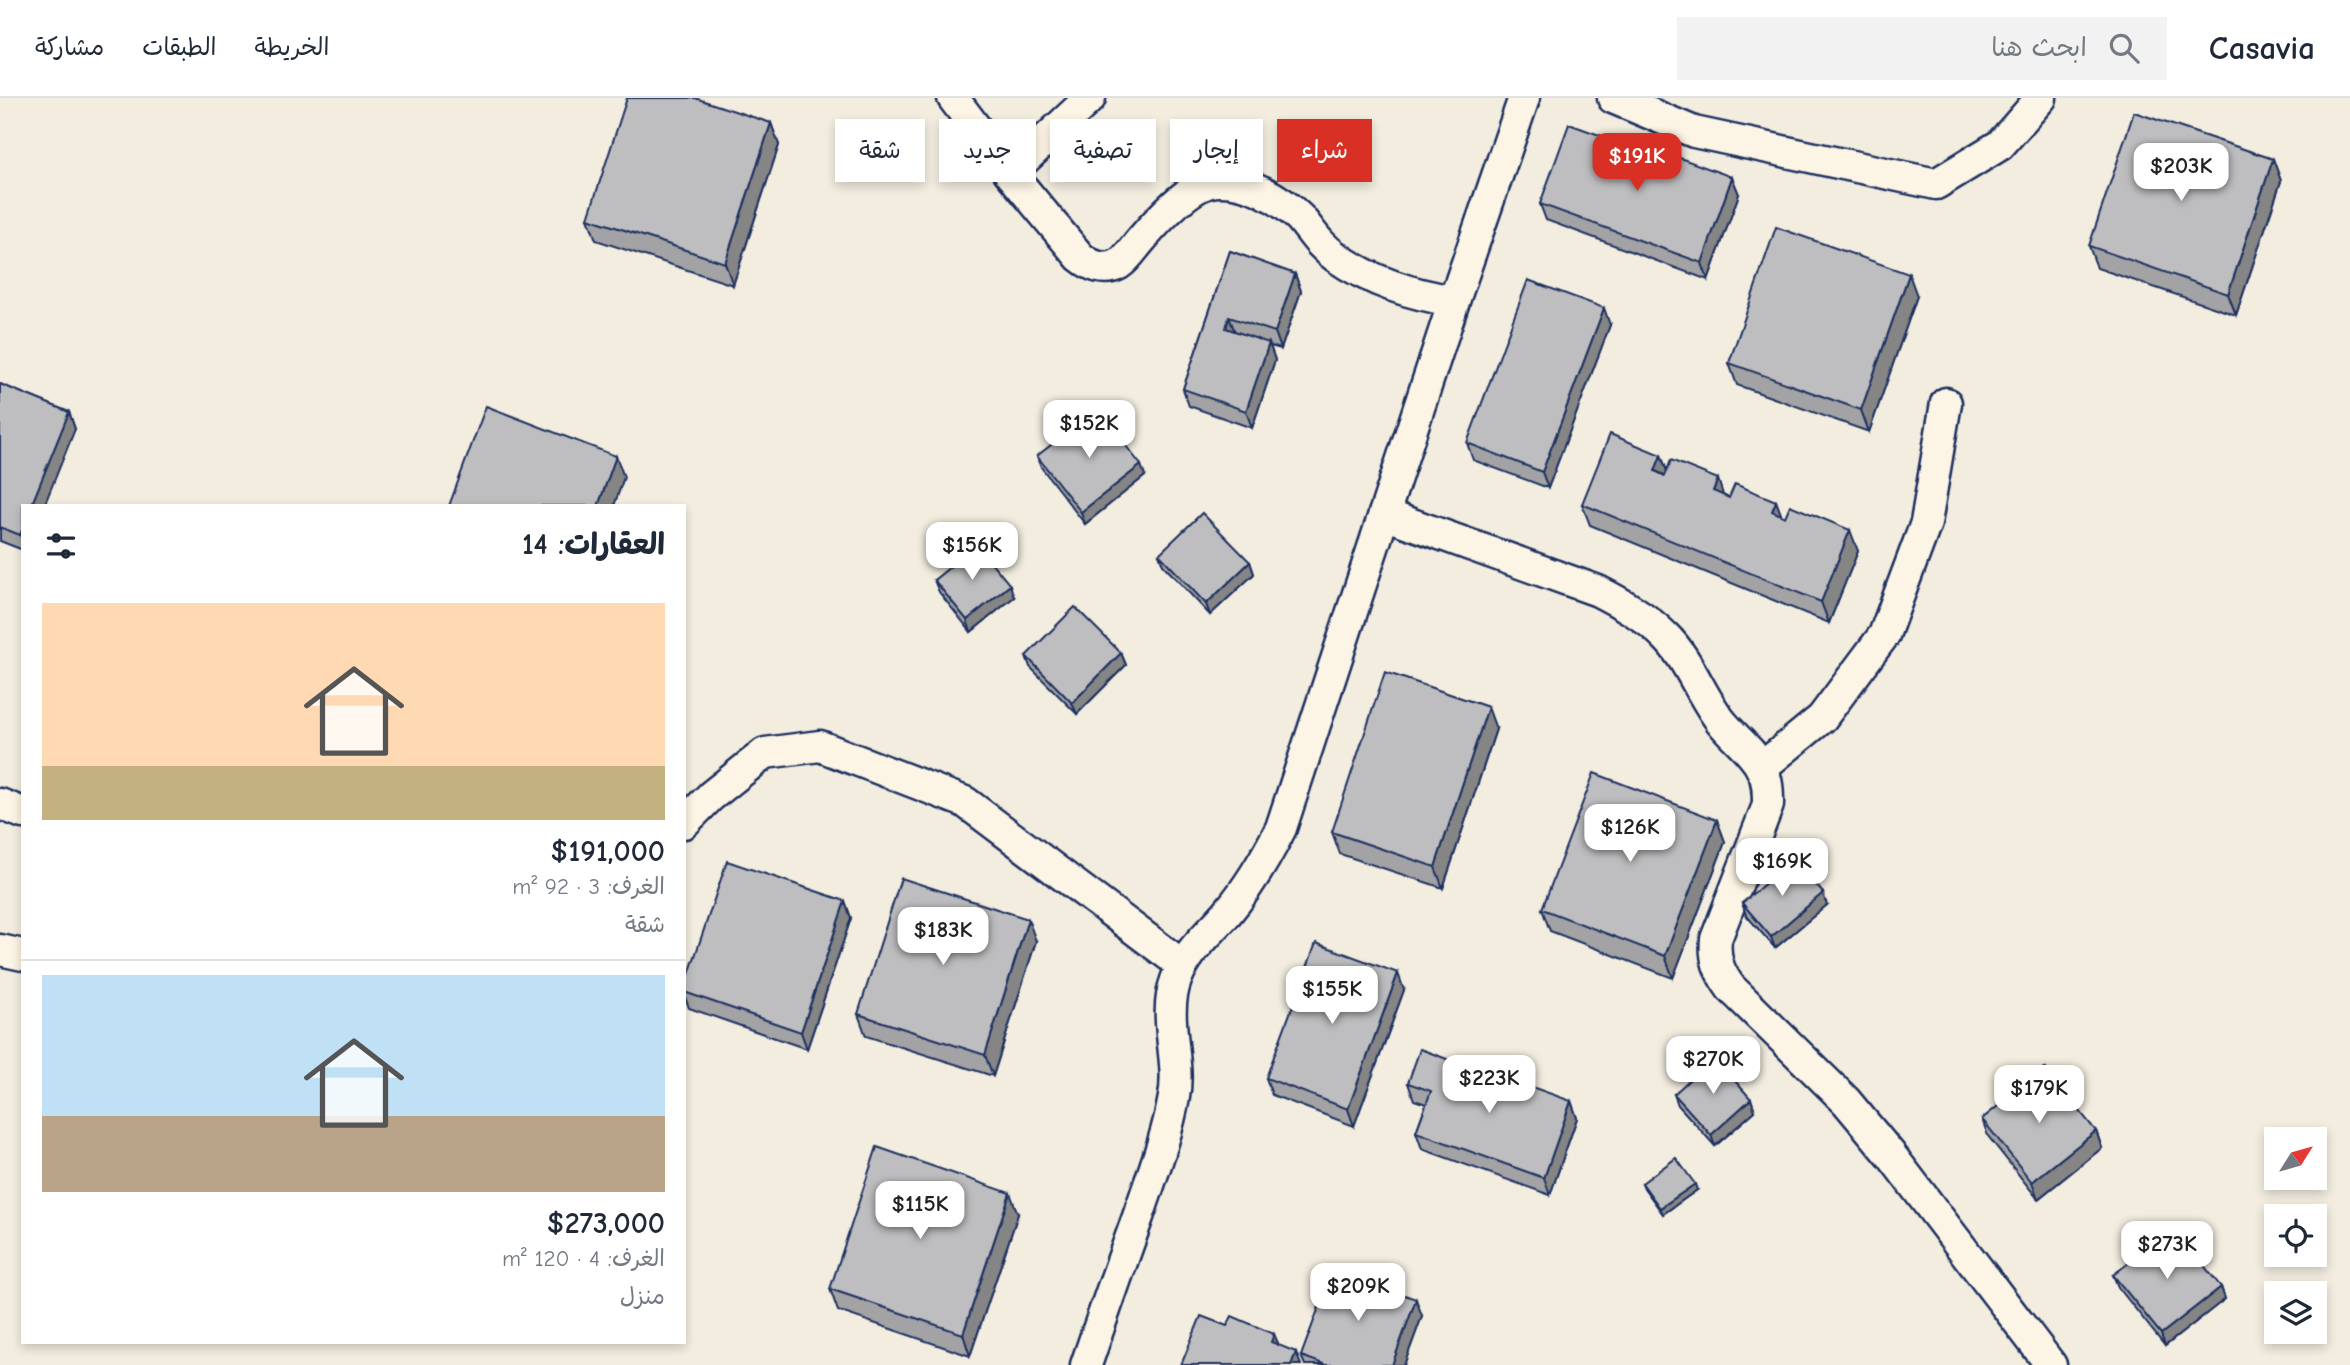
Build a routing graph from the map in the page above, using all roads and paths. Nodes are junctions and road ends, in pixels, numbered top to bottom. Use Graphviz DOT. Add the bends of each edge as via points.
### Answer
graph roads {
  1 [pos="953,98"];
  2 [pos="1090,98"];
  3 [pos="1524,98"];
  4 [pos="1613,98"];
  5 [pos="2040,98"];
  6 [pos="969,119"];
  7 [pos="1036,149"];
  8 [pos="1018,182"];
  9 [pos="1454,301"];
  10 [pos="1946,403"];
  11 [pos="1384,514"];
  12 [pos="1761,768"];
  13 [pos="0,804"];
  14 [pos="21,812"];
  15 [pos="686,821"];
  16 [pos="0,950"];
  17 [pos="21,955"];
  18 [pos="1182,965"];
  19 [pos="1086,1365"];
  20 [pos="2051,1365"];
  1 -- 6 [label="street"];
  2 -- 7 [label="street"];
  3 -- 9 [label="street"];
  4 -- 5 [label="street" via="1694,132 1936,184 2000,145"];
  8 -- 9 [label="street" via="1080,257 1098,267 1119,264 1179,201 1217,180 1257,189 1280,201 1300,218 1315,240 1353,268 1385,284"];
  9 -- 11 [label="street"];
  10 -- 12 [label="street" via="1926,523 1884,635 1822,718"];
  11 -- 12 [label="street" via="1598,591 1649,621 1667,638 1722,723"];
  11 -- 18 [label="street" via="1281,828 1248,885"];
  12 -- 20 [label="street" via="1768,805 1716,939 1717,966 1731,988 1846,1101 1884,1146"];
  13 -- 14 [label="street"];
  15 -- 18 [label="street" via="765,753 820,746 965,802"];
  16 -- 17 [label="street"];
  18 -- 19 [label="street" via="1172,993 1175,1093 1165,1140"];
}
